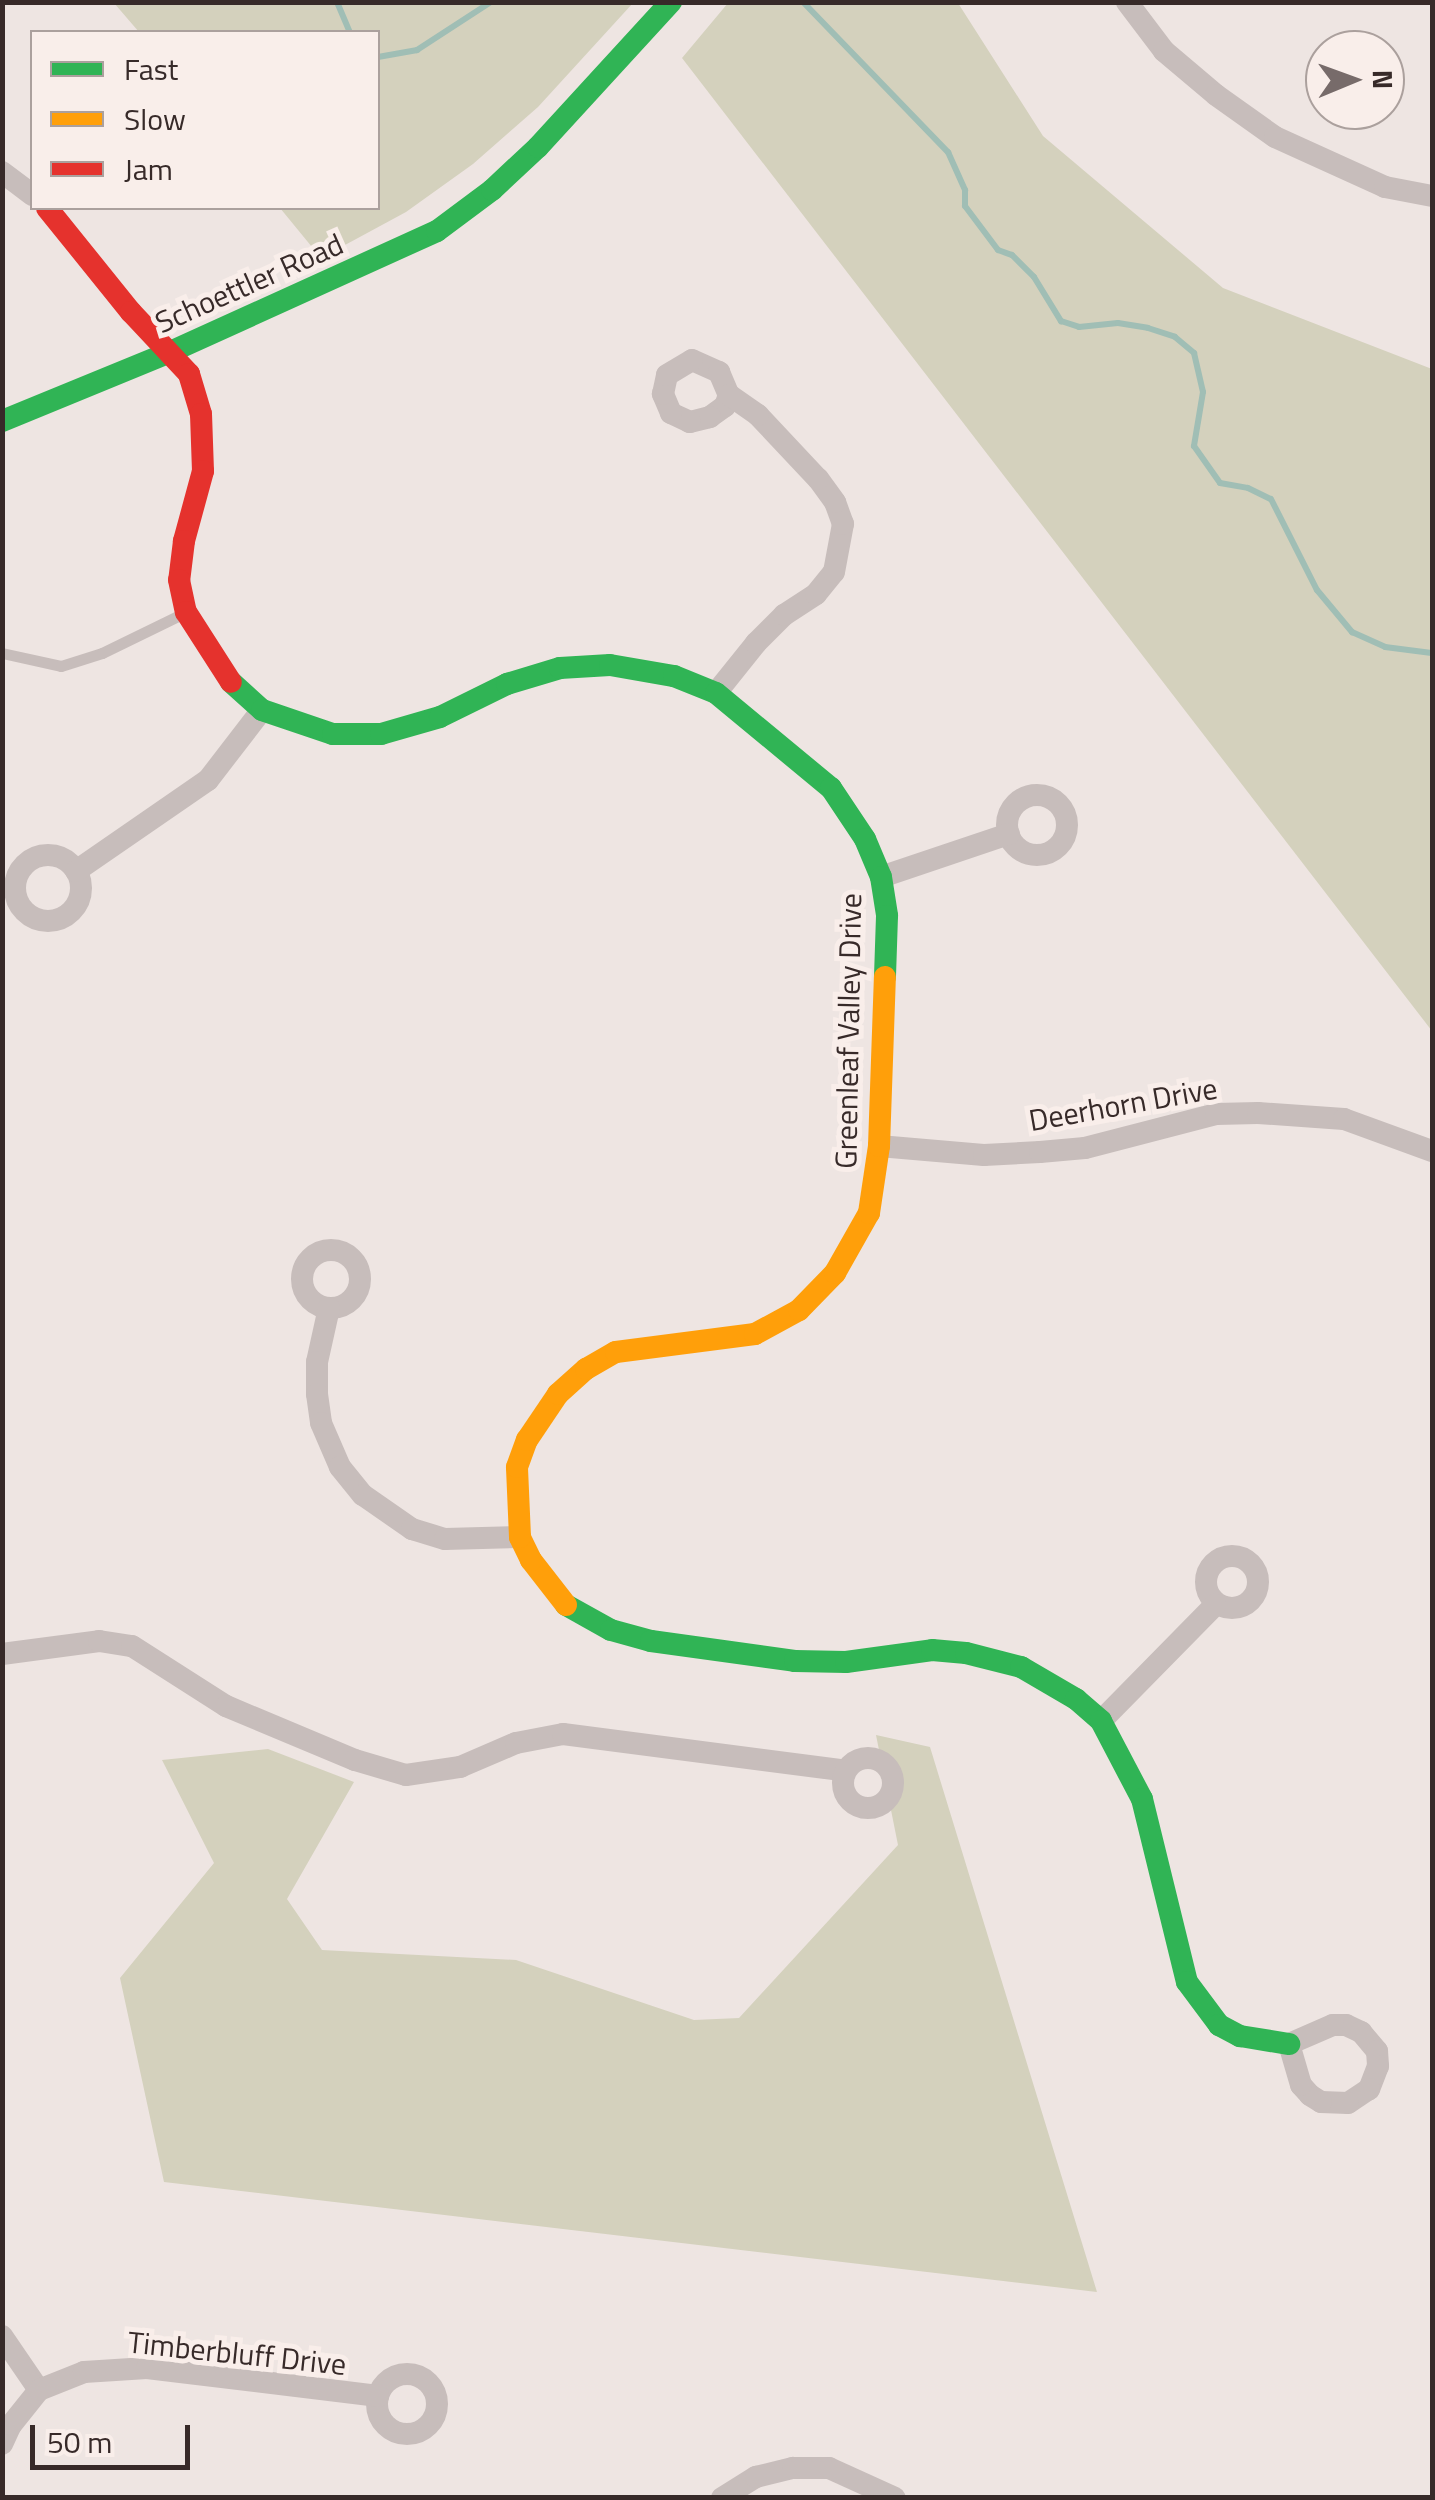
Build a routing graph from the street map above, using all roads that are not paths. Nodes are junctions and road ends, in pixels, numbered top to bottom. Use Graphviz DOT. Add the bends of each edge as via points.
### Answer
graph roads {
  1 [pos="671,2"];
  2 [pos="1127,2"];
  3 [pos="2,172"];
  4 [pos="30,193"];
  5 [pos="1432,196"];
  6 [pos="49,210"];
  7 [pos="168,353"];
  8 [pos="730,395"];
  9 [pos="2,421"];
  10 [pos="186,612"];
  11 [pos="2,653"];
  12 [pos="716,693"];
  13 [pos="262,710"];
  14 [pos="1008,834"];
  15 [pos="76,871"];
  16 [pos="881,877"];
  17 [pos="879,1146"];
  18 [pos="1432,1151"];
  19 [pos="329,1308"];
  20 [pos="520,1537"];
  21 [pos="1215,1605"];
  22 [pos="2,1654"];
  23 [pos="1100,1721"];
  24 [pos="846,1771"];
  25 [pos="1289,2044"];
  26 [pos="2,2336"];
  27 [pos="38,2390"];
  28 [pos="378,2396"];
  29 [pos="2,2444"];
  30 [pos="722,2498"];
  31 [pos="895,2498"];
  1 -- 7 [label="street, Schoettler Road" via="538,148 437,231"];
  2 -- 5 [label="street" via="1164,51 1275,137 1385,187"];
  3 -- 4 [label="street"];
  6 -- 7 [label="street, Greenleaf Valley Drive"];
  7 -- 9 [label="street, Schoettler Road"];
  7 -- 10 [label="street, Greenleaf Valley Drive" via="189,374 201,414 203,472 179,580"];
  8 -- 12 [label="street" via="758,415 818,480 843,524 834,572 756,643"];
  10 -- 11 [label="lane" via="61,666"];
  10 -- 13 [label="street, Greenleaf Valley Drive" via="236,689"];
  12 -- 13 [label="street, Greenleaf Valley Drive" via="674,676 610,665 560,668 381,734 333,734"];
  12 -- 16 [label="street, Greenleaf Valley Drive" via="831,788"];
  13 -- 15 [label="street" via="208,780"];
  14 -- 16 [label="street"];
  16 -- 17 [label="street, Greenleaf Valley Drive" via="887,916"];
  17 -- 18 [label="street, Deerhorn Drive" via="950,1154 1040,1152 1085,1148 1216,1114 1258,1113 1344,1119"];
  17 -- 20 [label="street, Greenleaf Valley Drive" via="869,1213 835,1273 800,1310 755,1334 616,1352 558,1394 517,1468"];
  19 -- 20 [label="street" via="317,1394 340,1468 412,1529 446,1539"];
  20 -- 23 [label="street, Greenleaf Valley Drive" via="567,1606 611,1630 795,1660 966,1652 1042,1677"];
  21 -- 23 [label="street"];
  22 -- 24 [label="street" via="98,1641 132,1646 226,1706 406,1775 460,1767 516,1743 564,1734"];
  23 -- 25 [label="street, Greenleaf Valley Drive" via="1142,1798 1187,1982 1219,2026"];
  26 -- 27 [label="street"];
  27 -- 28 [label="street, Timberbluff Drive" via="84,2372 147,2368"];
  27 -- 29 [label="street"];
  30 -- 31 [label="street" via="756,2477 830,2468"];
}
